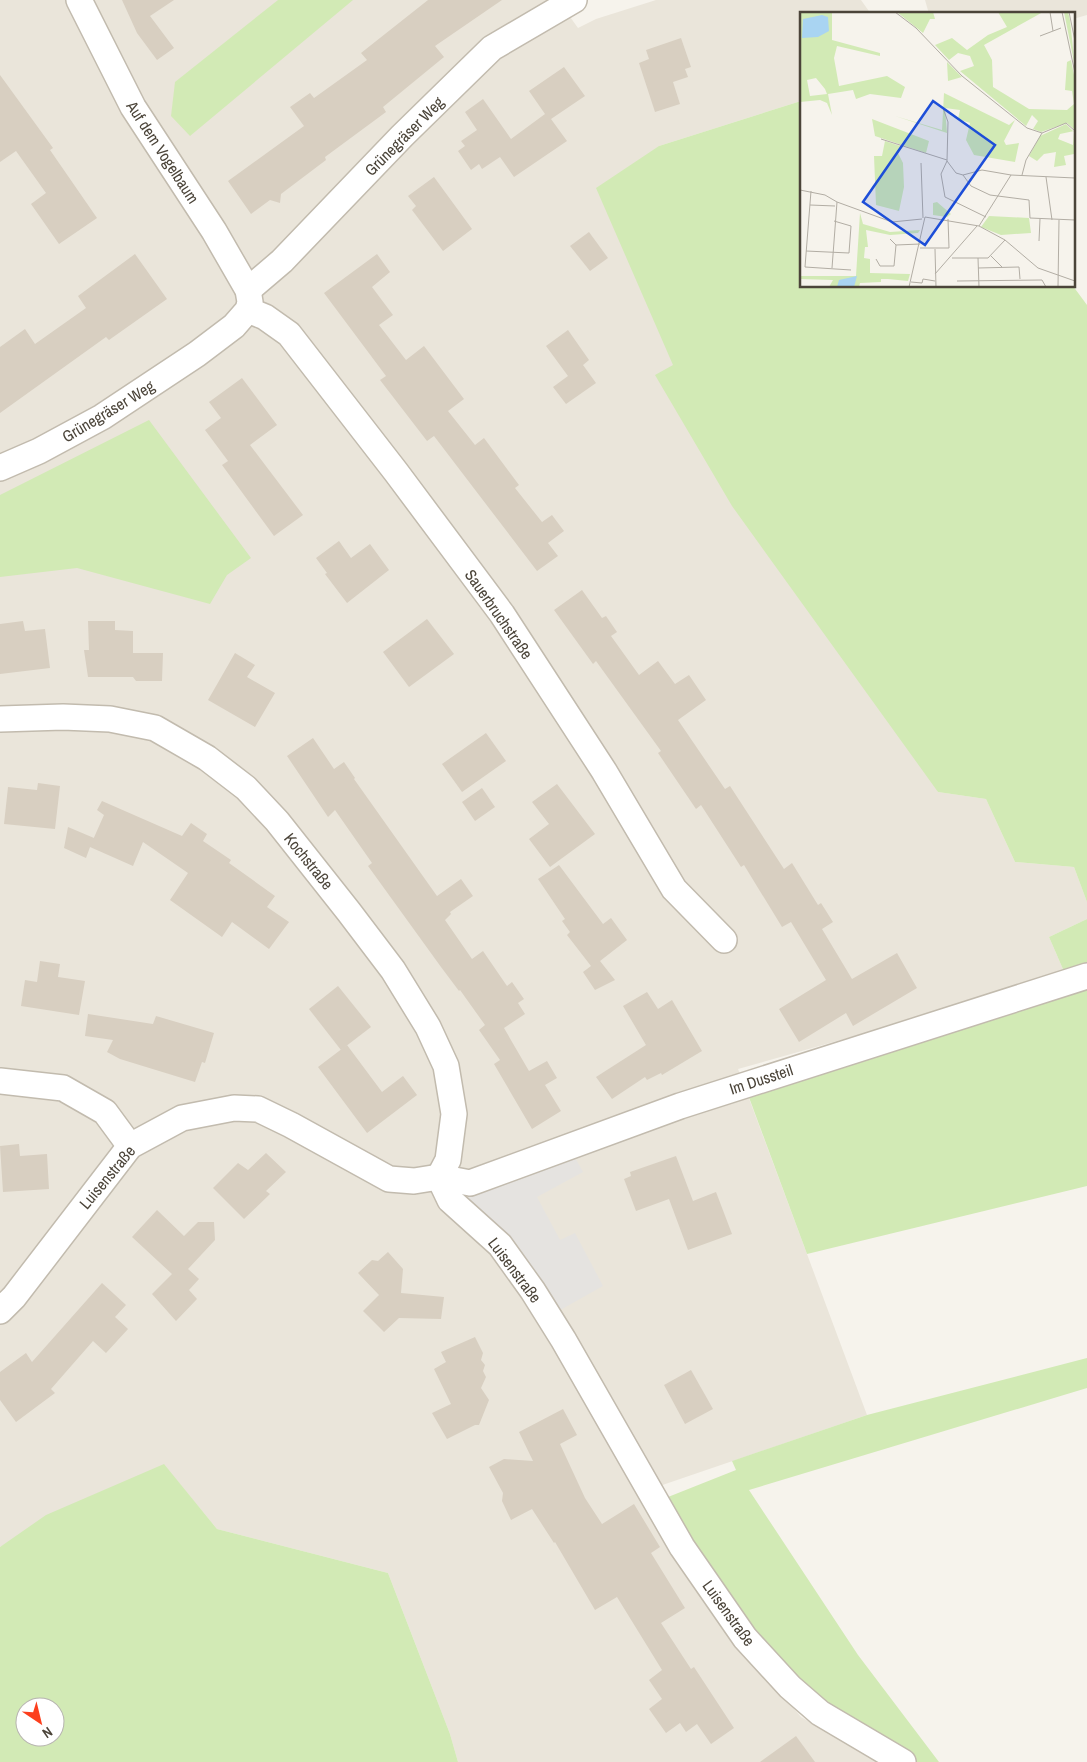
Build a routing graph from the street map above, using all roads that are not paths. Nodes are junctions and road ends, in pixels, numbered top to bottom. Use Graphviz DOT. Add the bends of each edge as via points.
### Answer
graph roads {
  1 [pos="79,0"];
  2 [pos="574,0"];
  3 [pos="249,301"];
  4 [pos="0,468"];
  5 [pos="0,719"];
  6 [pos="724,940"];
  7 [pos="1087,976"];
  8 [pos="0,1081"];
  9 [pos="130,1146"];
  10 [pos="439,1177"];
  11 [pos="0,1311"];
  12 [pos="903,1762"];
  1 -- 3 [label="street, Auf dem Vogelbaum" via="133,107 214,231"];
  2 -- 3 [label="street, Grünegräser Weg" via="492,48 402,136 282,261"];
  3 -- 4 [label="street, Grünegräser Weg" via="227,332 102,418"];
  3 -- 6 [label="street, Sauerbruchstraße" via="289,334 502,614 604,771 674,889"];
  5 -- 10 [label="street, Kochstraße" via="63,717 110,720 155,728 207,758 246,788 277,821 349,912 393,970 428,1027 446,1066 454,1114 448,1160"];
  7 -- 10 [label="street, Im Dussteil" via="698,1100 470,1183"];
  8 -- 9 [label="street" via="63,1088 105,1112"];
  9 -- 10 [label="street, Luisenstraße" via="182,1118 234,1108 258,1109 389,1179 414,1181"];
  9 -- 11 [label="street, Luisenstraße"];
  10 -- 12 [label="street, Luisenstraße" via="450,1200 500,1245 533,1291 682,1547 745,1638 790,1687 820,1712"];
}
